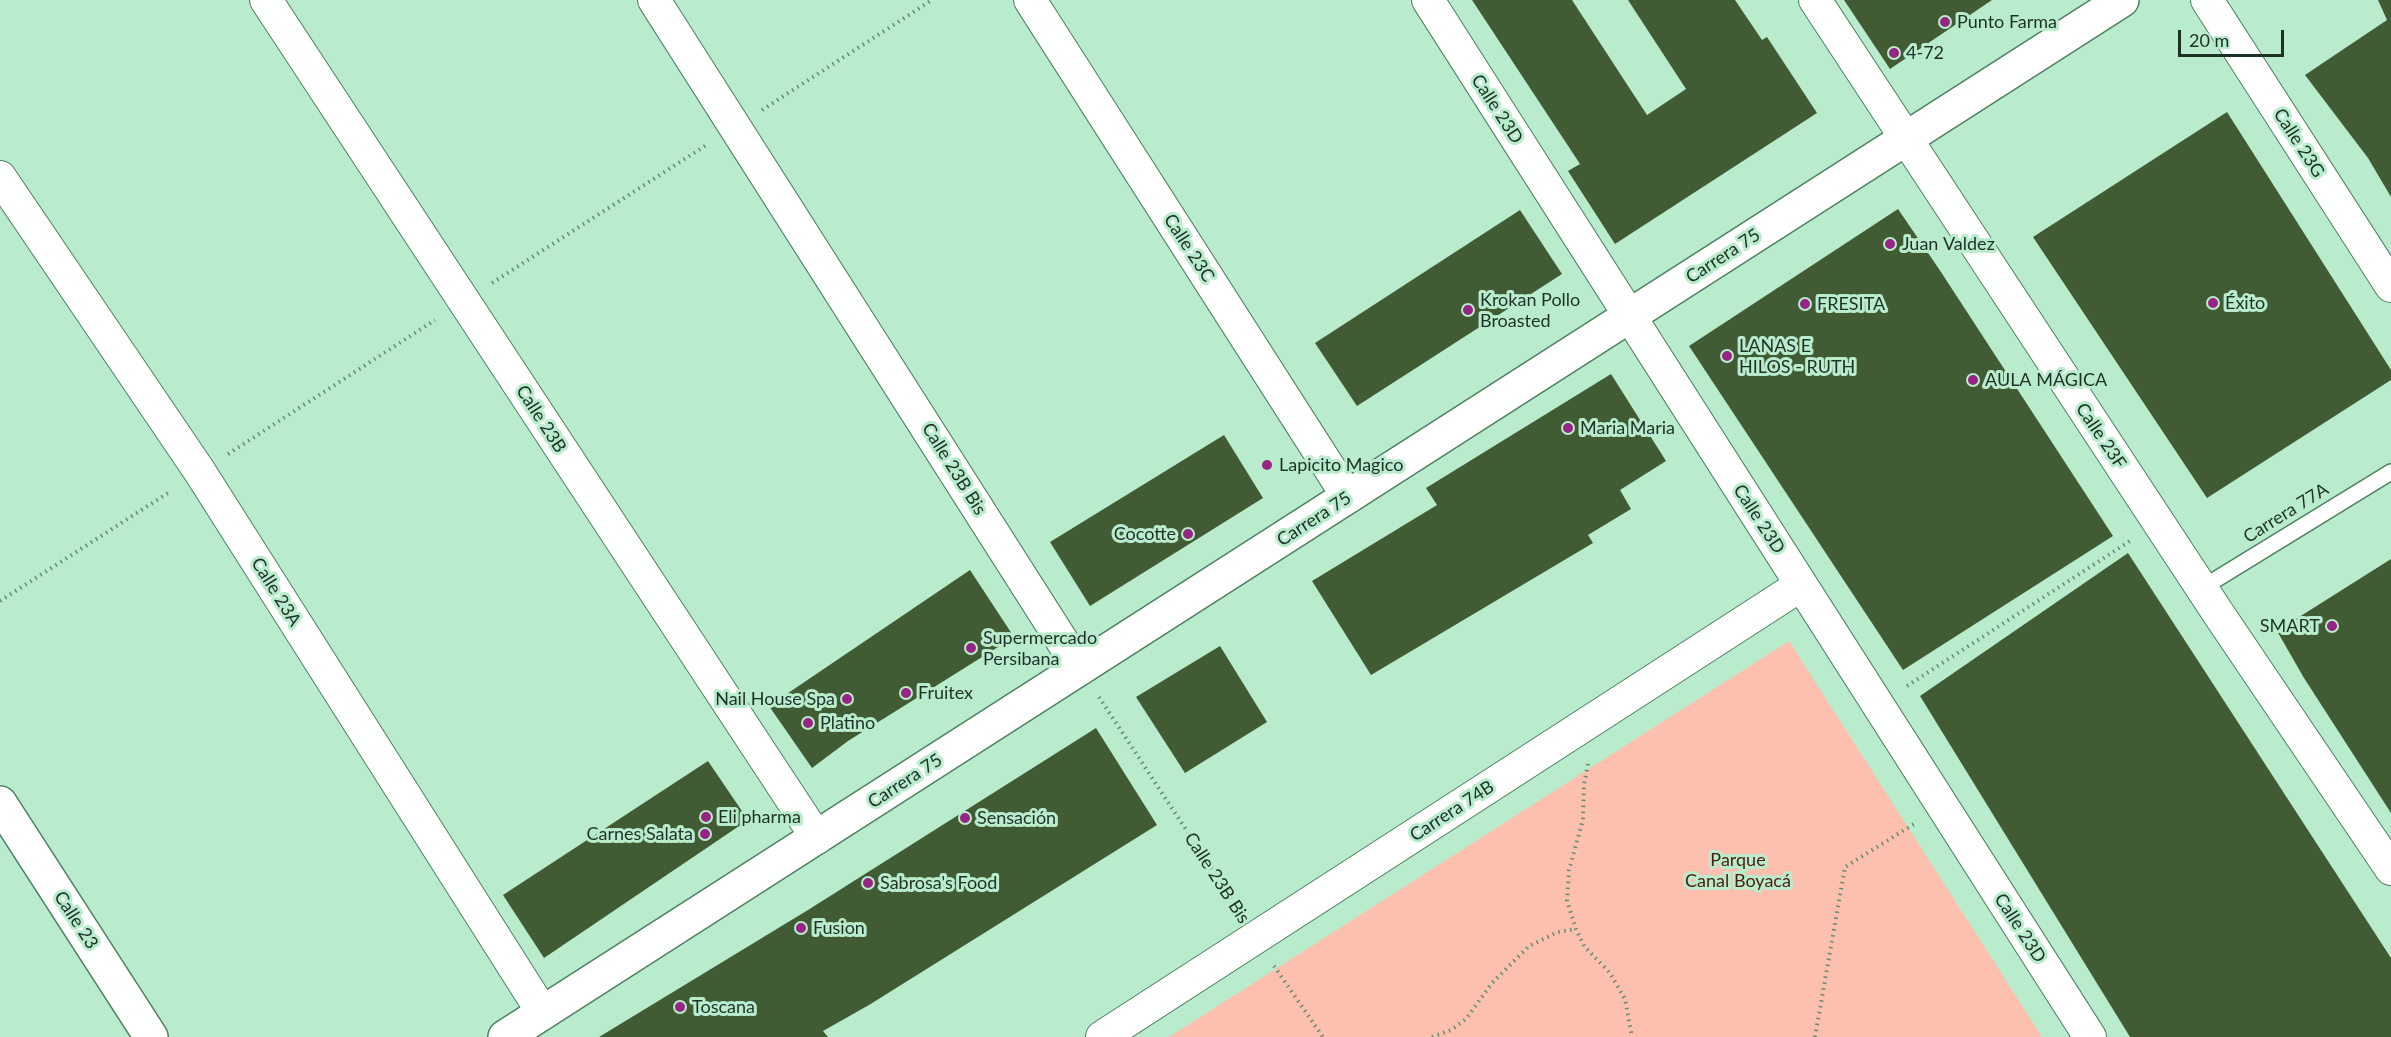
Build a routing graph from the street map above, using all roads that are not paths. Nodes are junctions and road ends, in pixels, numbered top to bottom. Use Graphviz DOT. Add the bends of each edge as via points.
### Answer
graph roads {
  1 [pos="266,0"];
  2 [pos="654,0"];
  3 [pos="1030,0"];
  4 [pos="1428,0"];
  5 [pos="1815,0"];
  6 [pos="2122,0"];
  7 [pos="2207,0"];
  8 [pos="1906,139"];
  9 [pos="0,177"];
  10 [pos="2391,286"];
  11 [pos="1630,316"];
  12 [pos="2391,472"];
  13 [pos="1348,497"];
  14 [pos="1801,585"];
  15 [pos="2202,588"];
  16 [pos="1080,669"];
  17 [pos="1,808"];
  18 [pos="817,838"];
  19 [pos="2391,869"];
  20 [pos="543,1013"];
  21 [pos="151,1037"];
  22 [pos="506,1037"];
  23 [pos="1102,1037"];
  24 [pos="2090,1037"];
  1 -- 18 [label="street, Calle 23B"];
  2 -- 16 [label="street, Calle 23B Bis"];
  3 -- 13 [label="street, Calle 23C"];
  4 -- 11 [label="street, Calle 23D"];
  5 -- 8 [label="street, Calle 23F"];
  6 -- 8 [label="street, Carrera 75"];
  7 -- 10 [label="street, Calle 23G"];
  8 -- 11 [label="street, Carrera 75"];
  8 -- 15 [label="street, Calle 23F"];
  9 -- 20 [label="street, Calle 23A" via="200,472"];
  11 -- 13 [label="street, Carrera 75"];
  11 -- 14 [label="street, Calle 23D"];
  12 -- 15 [label="lane, Carrera 77A"];
  13 -- 16 [label="street, Carrera 75"];
  14 -- 23 [label="street, Carrera 74B"];
  14 -- 24 [label="street, Calle 23D"];
  15 -- 19 [label="street, Calle 23F"];
  16 -- 18 [label="street, Carrera 75"];
  17 -- 21 [label="street, Calle 23"];
  18 -- 20 [label="street, Carrera 75"];
  20 -- 22 [label="street, Carrera 75"];
}
